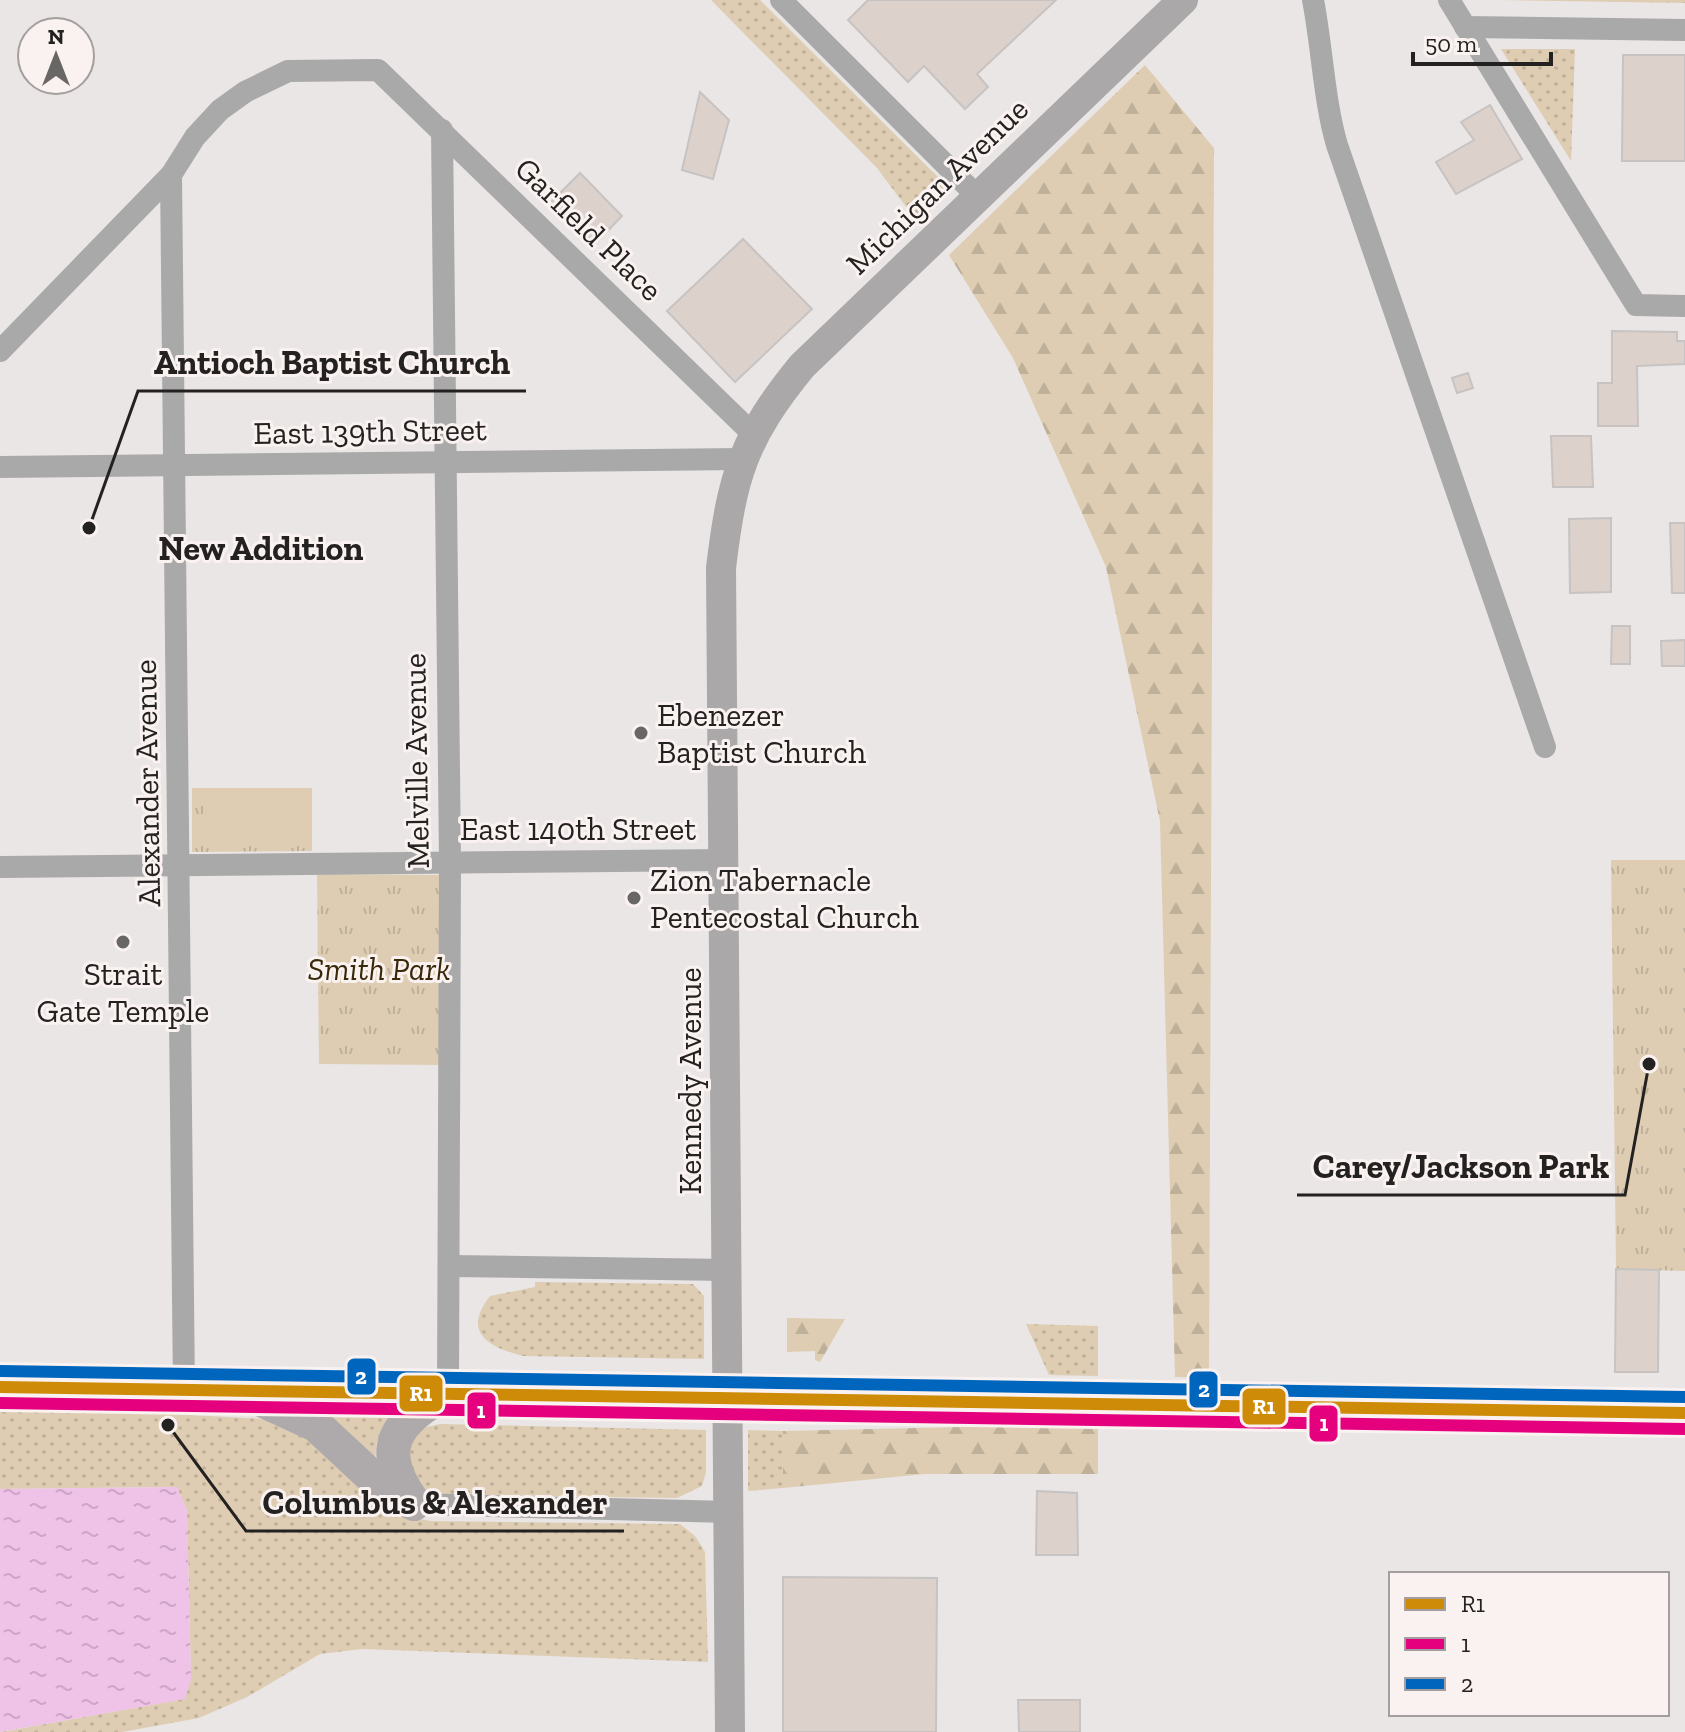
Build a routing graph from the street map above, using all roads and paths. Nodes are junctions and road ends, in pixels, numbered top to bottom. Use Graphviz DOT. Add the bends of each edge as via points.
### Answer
graph roads {
  1 [pos="781,0"];
  2 [pos="1183,0"];
  3 [pos="1313,0"];
  4 [pos="1449,0"];
  5 [pos="1465,27"];
  6 [pos="1685,30"];
  7 [pos="442,130"];
  8 [pos="171,175"];
  9 [pos="978,197"];
  10 [pos="1685,306"];
  11 [pos="0,351"];
  12 [pos="747,447"];
  13 [pos="445,462"];
  14 [pos="176,465"];
  15 [pos="0,467"];
  16 [pos="1545,747"];
  17 [pos="724,860"];
  18 [pos="450,862"];
  19 [pos="180,865"];
  20 [pos="0,867"];
  21 [pos="450,1266"];
  22 [pos="727,1270"];
  23 [pos="0,1387"];
  24 [pos="184,1391"];
  25 [pos="242,1391"];
  26 [pos="448,1392"];
  27 [pos="1685,1413"];
  28 [pos="414,1504"];
  29 [pos="730,1512"];
  30 [pos="730,1732"];
  1 -- 9 [label="street"];
  2 -- 9 [label="main road, Michigan Avenue"];
  3 -- 16 [label="street" via="1337,145"];
  4 -- 5 [label="street"];
  5 -- 6 [label="street"];
  5 -- 10 [label="street" via="1636,305"];
  7 -- 8 [label="street, Garfield Place" via="378,70 288,71 245,92 204,128"];
  7 -- 12 [label="street, Garfield Place"];
  7 -- 13 [label="street, Melville Avenue"];
  8 -- 11 [label="street"];
  8 -- 14 [label="street, Alexander Avenue"];
  9 -- 12 [label="main road, Michigan Avenue" via="802,366 770,406"];
  12 -- 13 [label="street, East 139th Street" via="579,461"];
  12 -- 17 [label="main road, Kennedy Avenue" via="721,568"];
  13 -- 14 [label="street, East 139th Street"];
  13 -- 18 [label="street, Melville Avenue"];
  14 -- 15 [label="street, East 139th Street"];
  14 -- 19 [label="street, Alexander Avenue"];
  17 -- 18 [label="street, East 140th Street"];
  17 -- 22 [label="main road, Kennedy Avenue"];
  18 -- 19 [label="street, East 140th Street"];
  18 -- 21 [label="street, Melville Avenue"];
  19 -- 20 [label="street, East 140th Street"];
  19 -- 24 [label="street, Alexander Avenue"];
  21 -- 22 [label="street"];
  21 -- 26 [label="street, Melville Avenue"];
  22 -- 29 [label="main road, Kennedy Avenue"];
  23 -- 24 [label="main road"];
  24 -- 25 [label="main road"];
  25 -- 26 [label="main road"];
  25 -- 28 [label="main road" via="316,1425 386,1490"];
  26 -- 27 [label="main road, bridge"];
  26 -- 28 [label="main road" via="397,1429 393,1442 398,1481"];
  28 -- 29 [label="street"];
  29 -- 30 [label="main road, Kennedy Avenue"];
}
